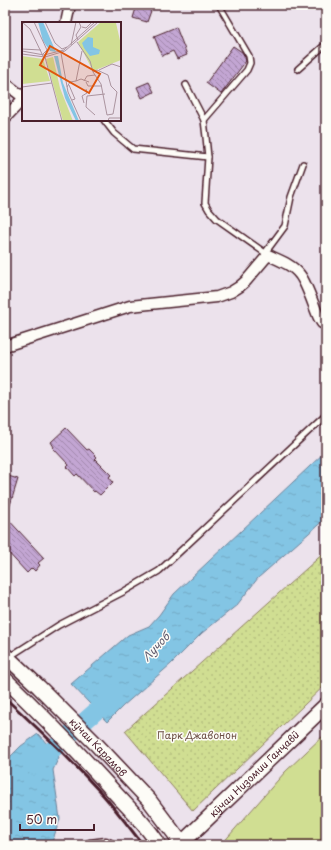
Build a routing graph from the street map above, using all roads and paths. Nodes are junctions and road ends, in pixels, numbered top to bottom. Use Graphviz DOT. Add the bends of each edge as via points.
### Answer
graph roads {
  1 [pos="70,5"];
  2 [pos="219,5"];
  3 [pos="66,22"];
  4 [pos="326,44"];
  5 [pos="298,69"];
  6 [pos="5,83"];
  7 [pos="186,85"];
  8 [pos="22,97"];
  9 [pos="22,99"];
  10 [pos="5,118"];
  11 [pos="204,120"];
  12 [pos="105,121"];
  13 [pos="208,157"];
  14 [pos="303,164"];
  15 [pos="267,254"];
  16 [pos="326,324"];
  17 [pos="5,346"];
  18 [pos="326,415"];
  19 [pos="6,656"];
  20 [pos="5,679"];
  21 [pos="326,705"];
  22 [pos="183,844"];
  23 [pos="90,845"];
  24 [pos="110,845"];
  25 [pos="159,845"];
  1 -- 3 [label="street"];
  2 -- 11 [label="lane" via="249,56 250,63 247,70"];
  4 -- 5 [label="lane"];
  6 -- 8 [label="street"];
  7 -- 11 [label="lane"];
  9 -- 10 [label="street"];
  11 -- 13 [label="lane"];
  12 -- 13 [label="lane" via="114,133 133,149"];
  13 -- 15 [label="lane" via="205,202 209,210 217,219"];
  14 -- 15 [label="lane" via="291,197 285,226"];
  15 -- 16 [label="street" via="301,275 319,318"];
  15 -- 17 [label="street" via="246,281 231,292 217,297 130,306"];
  18 -- 19 [label="lane" via="159,571"];
  19 -- 22 [label="main road, кӯчаи Карамов" via="149,800"];
  20 -- 25 [label="main road, кӯчаи Карамов" via="82,757"];
  21 -- 22 [label="main road, кӯчаи Низомии Ганҷавӣ"];
  23 -- 24 [label="street"];
}
